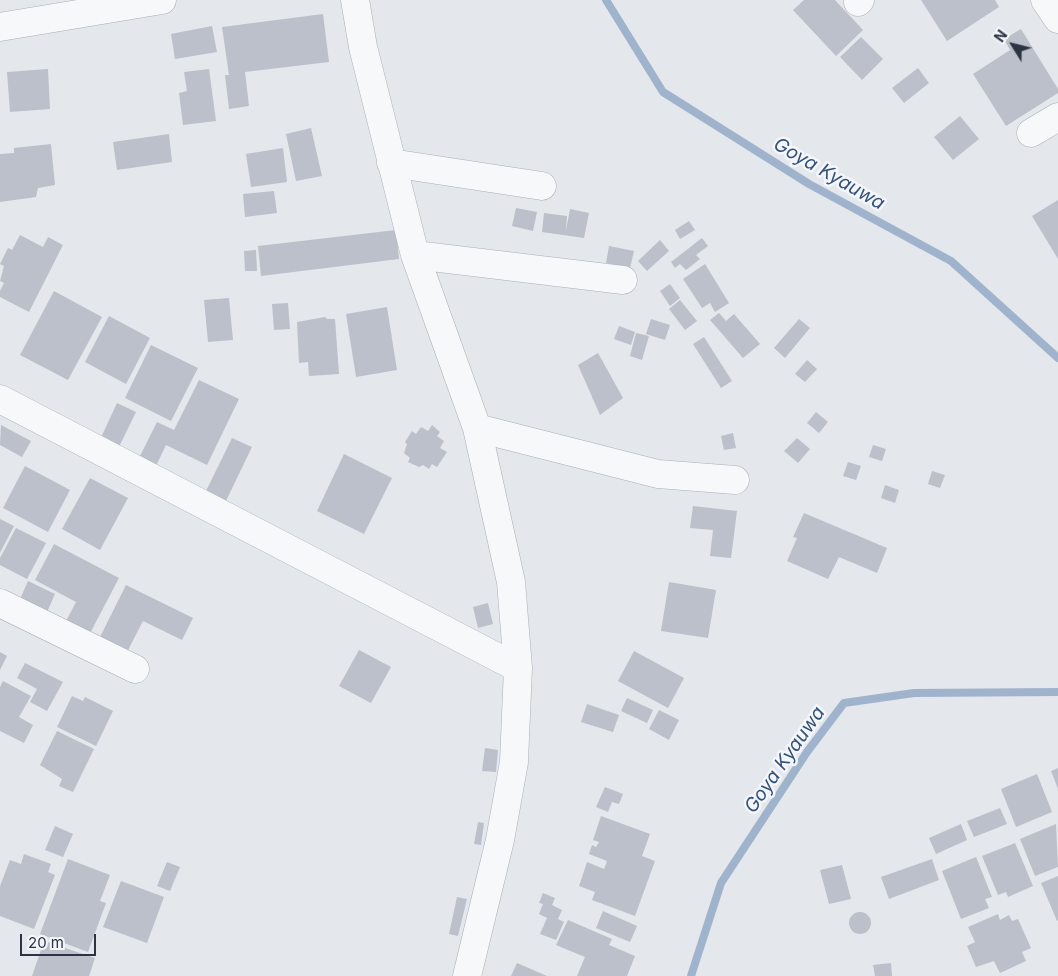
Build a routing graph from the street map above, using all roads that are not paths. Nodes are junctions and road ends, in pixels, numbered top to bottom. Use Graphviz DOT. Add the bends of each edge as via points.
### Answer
graph roads {
  1 [pos="162,0"];
  2 [pos="355,0"];
  3 [pos="1045,0"];
  4 [pos="1058,19"];
  5 [pos="0,26"];
  6 [pos="1058,117"];
  7 [pos="1031,133"];
  8 [pos="391,163"];
  9 [pos="542,186"];
  10 [pos="415,255"];
  11 [pos="623,280"];
  12 [pos="0,399"];
  13 [pos="477,428"];
  14 [pos="735,480"];
  15 [pos="0,604"];
  16 [pos="518,668"];
  17 [pos="135,669"];
  18 [pos="467,976"];
  1 -- 5 [label="street"];
  2 -- 8 [label="street"];
  3 -- 4 [label="street"];
  6 -- 7 [label="street"];
  8 -- 9 [label="street"];
  8 -- 10 [label="street"];
  10 -- 11 [label="street"];
  10 -- 13 [label="street"];
  12 -- 16 [label="street"];
  13 -- 14 [label="street" via="658,474"];
  13 -- 16 [label="street" via="511,582"];
  15 -- 17 [label="street"];
  16 -- 18 [label="street" via="514,762 500,840"];
}
